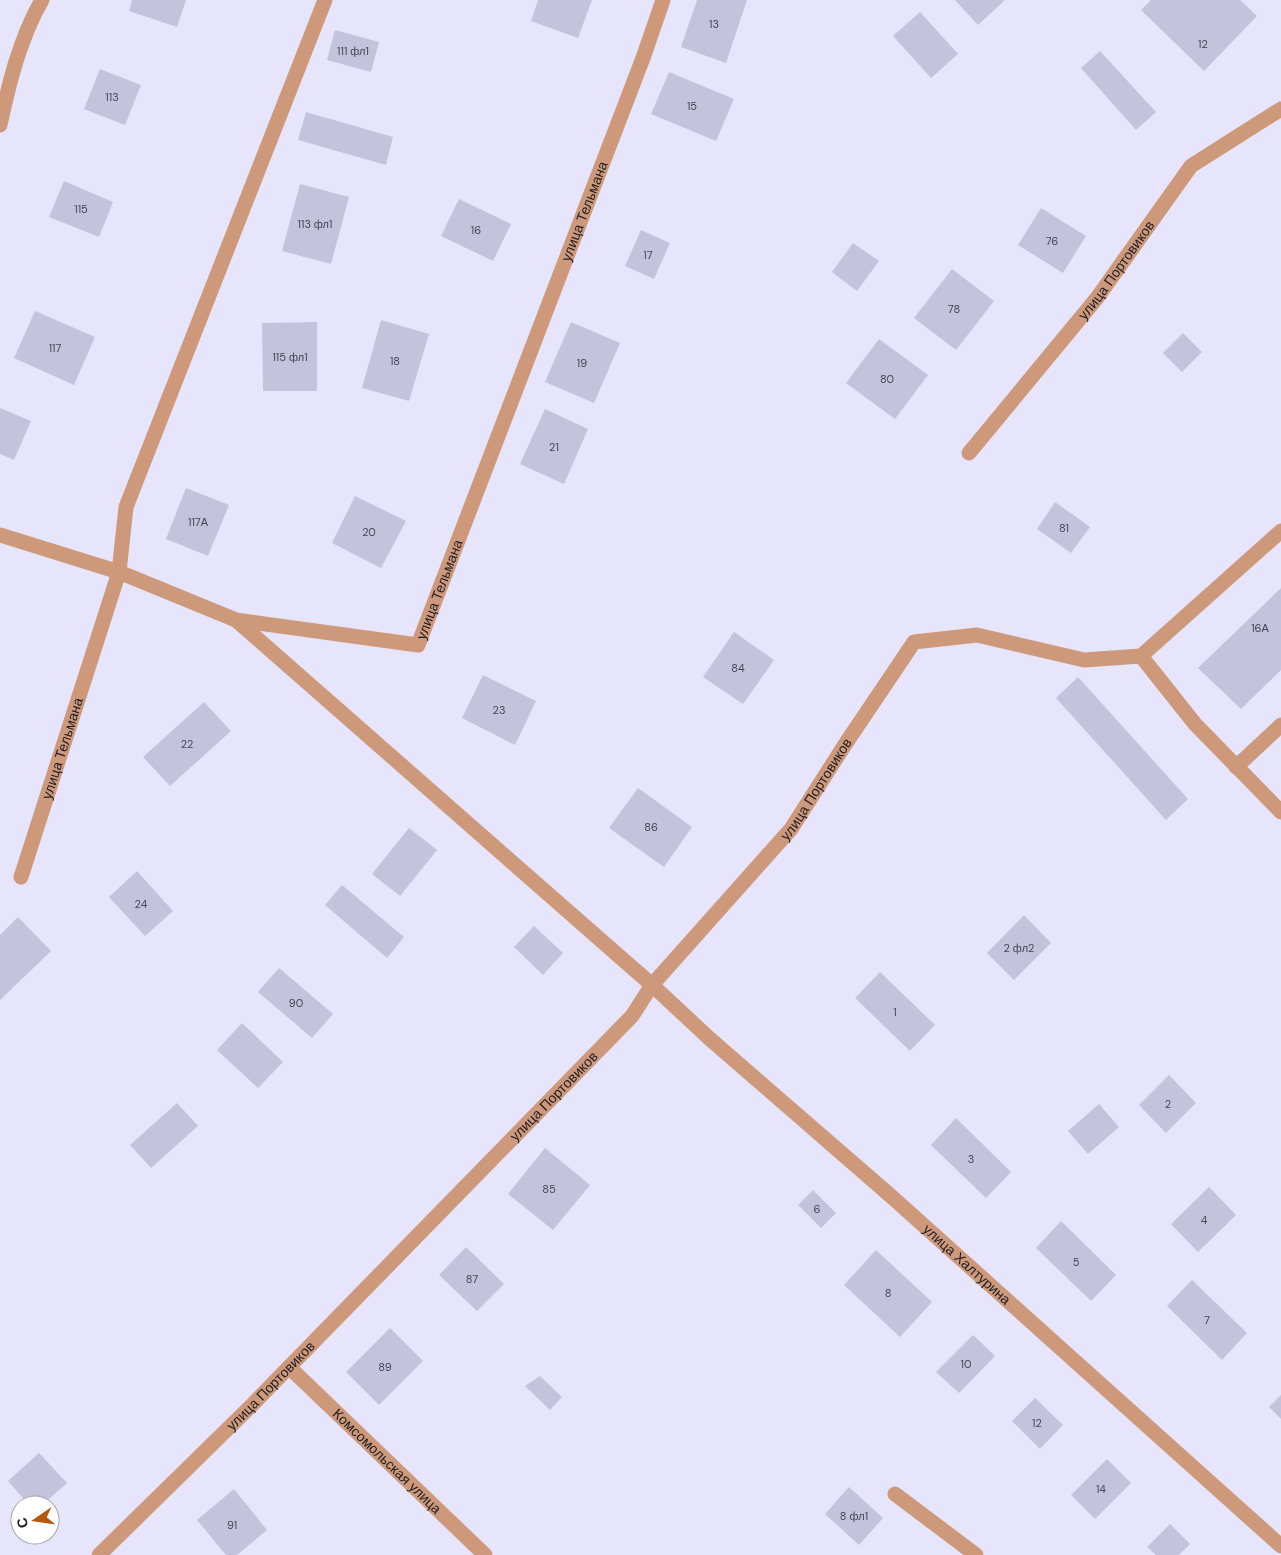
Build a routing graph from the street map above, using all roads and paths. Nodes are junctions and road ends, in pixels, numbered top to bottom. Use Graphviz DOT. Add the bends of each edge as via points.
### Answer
graph roads {
  1 [pos="42,0"];
  2 [pos="325,0"];
  3 [pos="664,0"];
  4 [pos="1281,109"];
  5 [pos="0,125"];
  6 [pos="969,452"];
  7 [pos="1281,531"];
  8 [pos="0,535"];
  9 [pos="119,572"];
  10 [pos="236,620"];
  11 [pos="1140,656"];
  12 [pos="1281,725"];
  13 [pos="1236,767"];
  14 [pos="1281,812"];
  15 [pos="21,878"];
  16 [pos="652,985"];
  17 [pos="289,1368"];
  18 [pos="895,1494"];
  19 [pos="1281,1546"];
  20 [pos="99,1555"];
  21 [pos="485,1555"];
  22 [pos="976,1555"];
  1 -- 5 [label="street" via="32,17 8,86"];
  2 -- 9 [label="street" via="126,507"];
  3 -- 10 [label="street, улица Тельмана" via="418,645"];
  4 -- 6 [label="street, улица Портовиков" via="1191,166 1097,298"];
  7 -- 11 [label="street"];
  8 -- 9 [label="street"];
  9 -- 10 [label="street, улица Тельмана"];
  9 -- 15 [label="street, улица Тельмана"];
  10 -- 16 [label="street, улица Халтурина"];
  11 -- 13 [label="street" via="1195,724"];
  11 -- 16 [label="street, улица Портовиков" via="1084,660 977,636 914,642 791,829"];
  12 -- 13 [label="street"];
  13 -- 14 [label="street"];
  16 -- 17 [label="street, улица Портовиков" via="632,1016"];
  16 -- 19 [label="street, улица Халтурина"];
  17 -- 20 [label="street, улица Портовиков"];
  17 -- 21 [label="street, Комсомольская улица"];
  18 -- 22 [label="street"];
}
